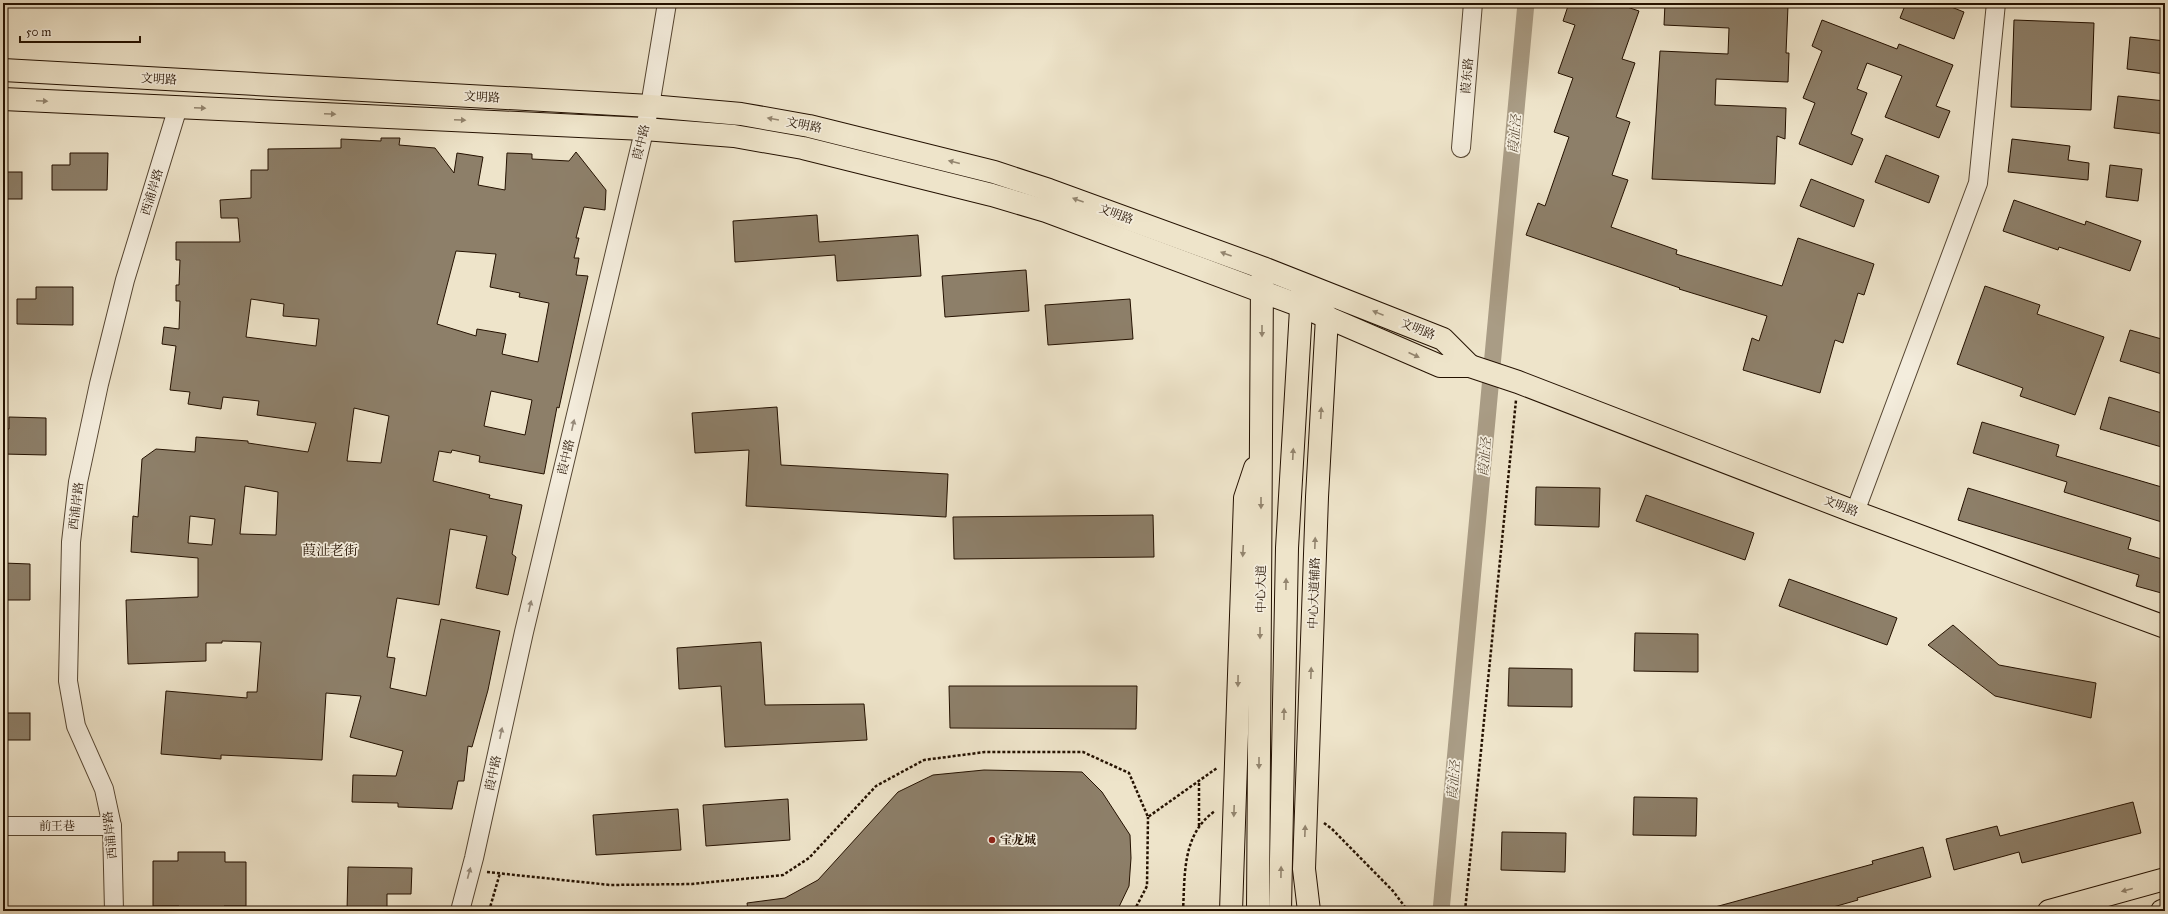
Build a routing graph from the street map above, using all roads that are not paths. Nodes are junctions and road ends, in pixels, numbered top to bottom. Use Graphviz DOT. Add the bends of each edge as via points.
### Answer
graph roads {
  1 [pos="668,3"];
  2 [pos="1473,3"];
  3 [pos="1996,3"];
  4 [pos="3,70"];
  5 [pos="3,100"];
  6 [pos="650,106"];
  7 [pos="178,107"];
  8 [pos="644,129"];
  9 [pos="1460,148"];
  10 [pos="1263,268"];
  11 [pos="1303,283"];
  12 [pos="1262,292"];
  13 [pos="1301,306"];
  14 [pos="1327,317"];
  15 [pos="1470,366"];
  16 [pos="1262,450"];
  17 [pos="1855,512"];
  18 [pos="2165,627"];
  19 [pos="3,826"];
  20 [pos="112,826"];
  21 [pos="2165,879"];
  22 [pos="114,911"];
  23 [pos="460,911"];
  24 [pos="1231,911"];
  25 [pos="1258,911"];
  26 [pos="1280,911"];
  27 [pos="1309,911"];
  28 [pos="2049,911"];
  1 -- 6 [label="street, 葭中路"];
  2 -- 9 [label="street, 葭东路"];
  3 -- 17 [label="street" via="1978,183"];
  4 -- 6 [label="main road, 文明路"];
  5 -- 7 [label="main road, 文明路, one-way"];
  6 -- 8 [label="street, 葭中路"];
  10 -- 6 [label="main road, 文明路, one-way" via="994,172 809,126 741,114"];
  7 -- 8 [label="main road, 文明路, one-way"];
  7 -- 20 [label="street, 西浦岸路" via="125,280 99,384 78,482 71,542 68,681 76,726 104,789"];
  8 -- 12 [label="main road, 文明路" via="734,136 802,148 992,195 1046,211"];
  23 -- 8 [label="street, 葭中路, one-way"];
  10 -- 11 [label="main road, 文明路"];
  10 -- 12 [label="main road, 中心大道"];
  11 -- 13 [label="main road, 中心大道"];
  11 -- 14 [label="main road"];
  15 -- 11 [label="main road, 文明路, one-way" via="1443,339"];
  12 -- 13 [label="main road, 文明路"];
  12 -- 16 [label="main road, 中心大道, one-way"];
  13 -- 14 [label="main road, 文明路"];
  26 -- 13 [label="main road, 中心大道, one-way" via="1287,548"];
  14 -- 15 [label="main road, 文明路, one-way" via="1440,366"];
  27 -- 14 [label="main road, 中心大道辅路, one-way" via="1304,869 1317,497"];
  15 -- 17 [label="main road, 文明路" via="1518,382"];
  16 -- 24 [label="main road, one-way" via="1245,498"];
  16 -- 25 [label="main road, 中心大道, one-way"];
  17 -- 18 [label="main road, 文明路"];
  19 -- 20 [label="street, 前王巷"];
  20 -- 22 [label="street, 西浦岸路"];
  21 -- 28 [label="main road, one-way"];
}
